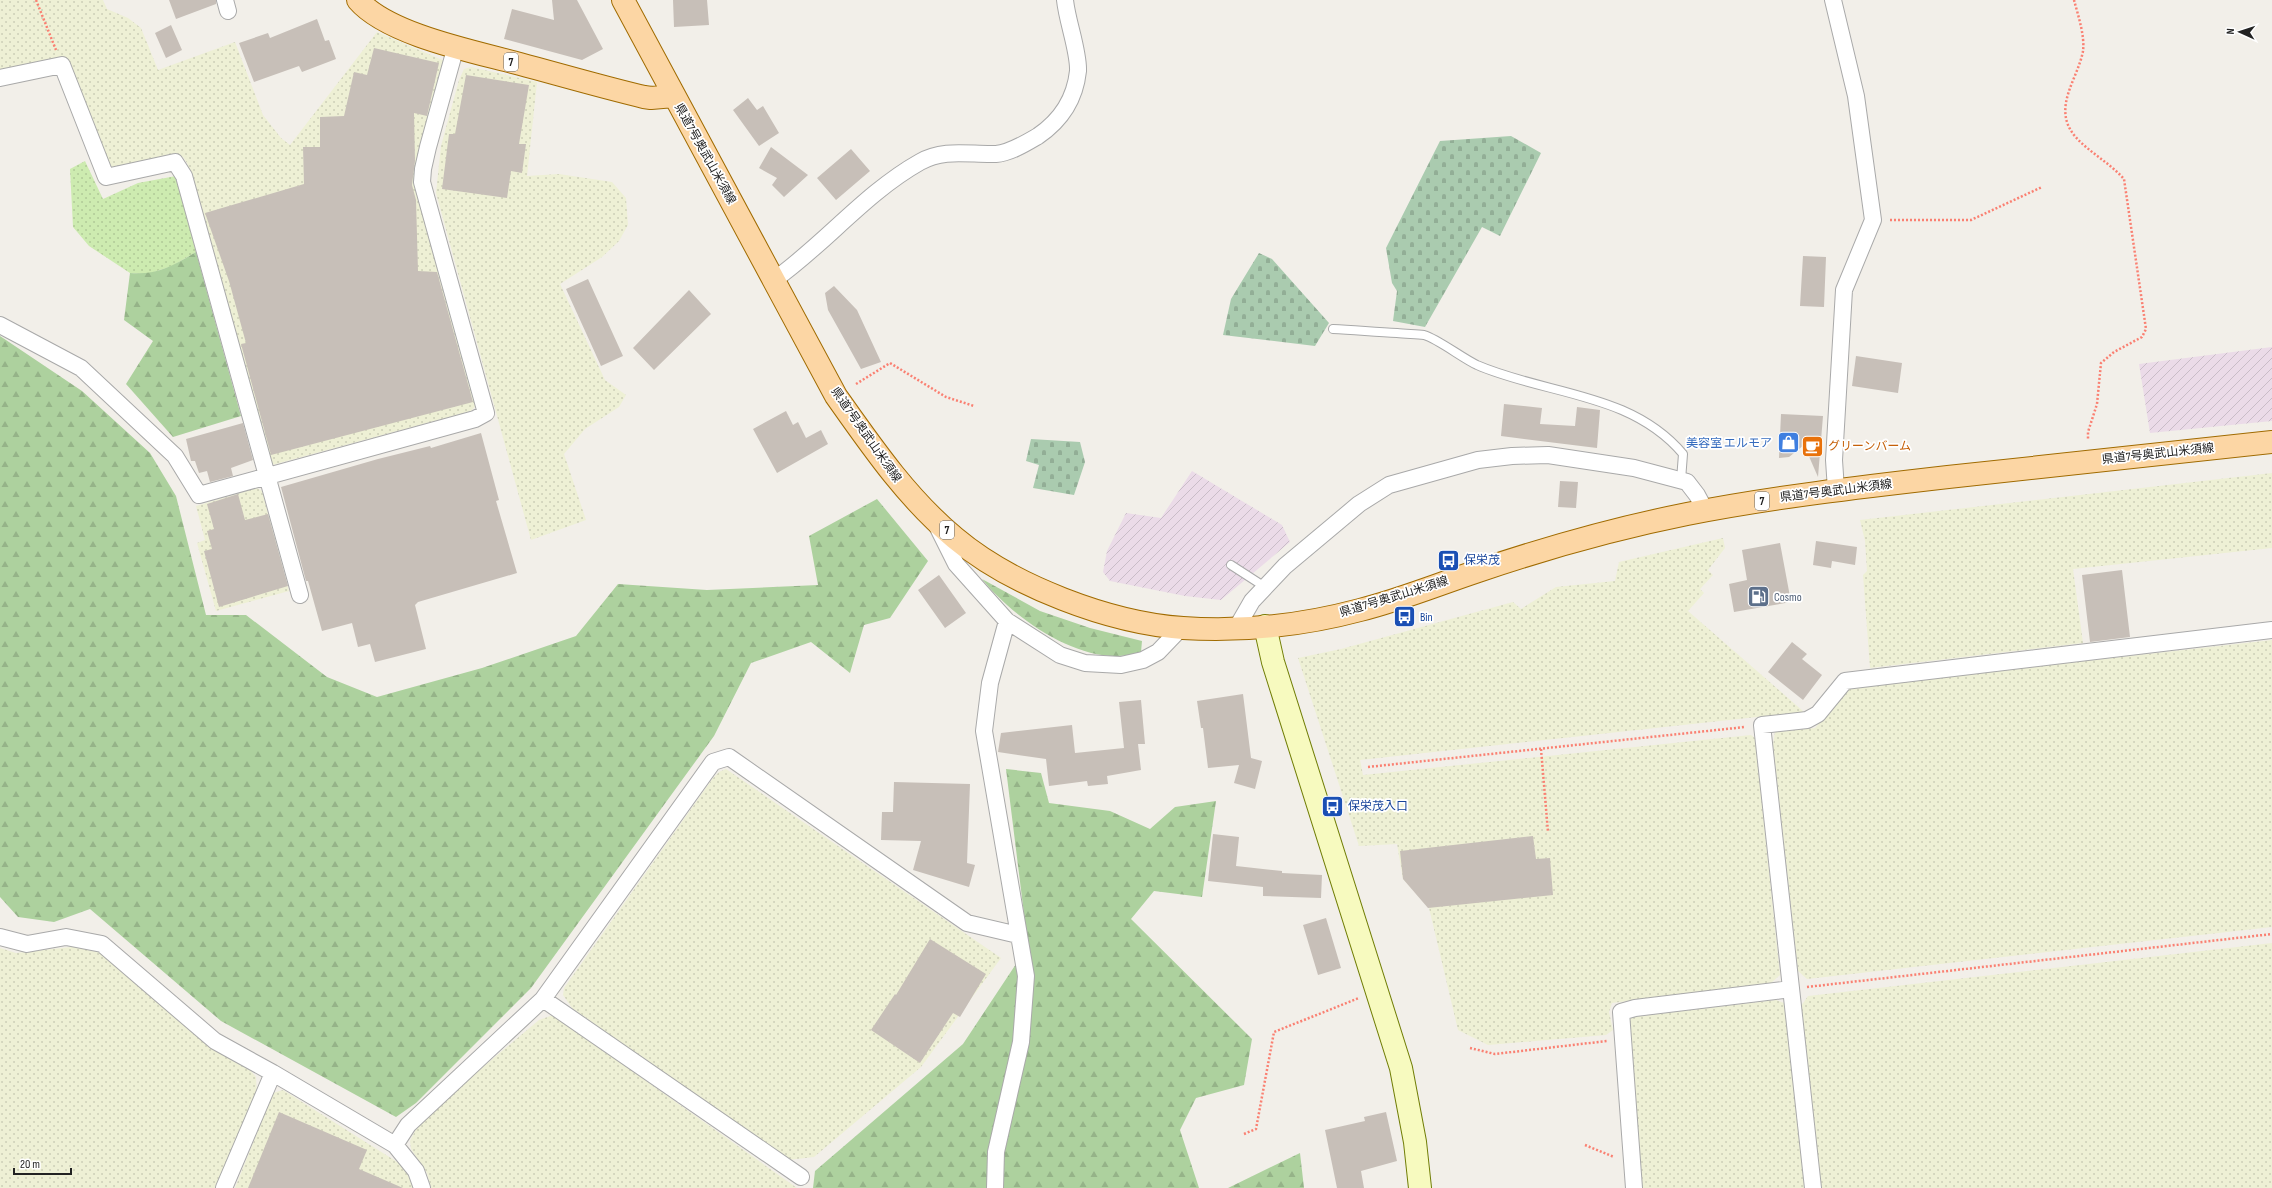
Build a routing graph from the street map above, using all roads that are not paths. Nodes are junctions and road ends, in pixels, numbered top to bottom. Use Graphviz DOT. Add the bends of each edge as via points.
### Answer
graph roads {
  1 [pos="358,0"];
  2 [pos="623,0"];
  3 [pos="1065,0"];
  4 [pos="1833,0"];
  5 [pos="456,46"];
  6 [pos="0,78"];
  7 [pos="674,96"];
  8 [pos="774,280"];
  9 [pos="0,325"];
  10 [pos="1333,329"];
  11 [pos="2272,442"];
  12 [pos="267,477"];
  13 [pos="1681,480"];
  14 [pos="1836,490"];
  15 [pos="1704,510"];
  16 [pos="933,518"];
  17 [pos="1231,565"];
  18 [pos="1266,587"];
  19 [pos="300,595"];
  20 [pos="1007,621"];
  21 [pos="1265,626"];
  22 [pos="1237,627"];
  23 [pos="1181,628"];
  24 [pos="2272,630"];
  25 [pos="1018,935"];
  26 [pos="0,937"];
  27 [pos="1791,989"];
  28 [pos="544,999"];
  29 [pos="273,1073"];
  30 [pos="395,1145"];
  31 [pos="801,1177"];
  32 [pos="224,1188"];
  33 [pos="422,1188"];
  34 [pos="995,1188"];
  35 [pos="1420,1188"];
  36 [pos="1634,1188"];
  37 [pos="1813,1188"];
  1 -- 5 [label="main road, 県道7号奥武山米須線 / 7" via="376,16 393,24"];
  2 -- 7 [label="main road, 県道7号奥武山米須線 / 7"];
  3 -- 8 [label="street" via="1078,71 1072,96 1050,127 1025,144 999,154 956,152 928,157 898,174 798,263"];
  4 -- 14 [label="street" via="1856,96 1873,220 1844,290 1834,460"];
  5 -- 7 [label="main road, 県道7号奥武山米須線 / 7" via="644,97"];
  5 -- 12 [label="street" via="428,147 422,182 486,413 475,419"];
  6 -- 12 [label="street" via="62,65 106,177 175,162 184,176"];
  7 -- 8 [label="main road, 県道7号奥武山米須線 / 7"];
  8 -- 16 [label="main road, 県道7号奥武山米須線 / 7" via="836,396 890,471"];
  9 -- 12 [label="street" via="81,368 174,456 199,495"];
  10 -- 13 [label="lane" via="1425,336 1477,365 1623,410 1651,424 1683,454"];
  11 -- 14 [label="main road, 県道7号奥武山米須線 / 7"];
  12 -- 19 [label="street"];
  13 -- 15 [label="street" via="1688,482"];
  13 -- 18 [label="street" via="1634,468 1548,455 1478,460 1389,485 1359,504 1285,566"];
  14 -- 15 [label="main road, 県道7号奥武山米須線 / 7"];
  15 -- 21 [label="main road, 県道7号奥武山米須線 / 7" via="1652,521 1507,561 1363,610 1312,621"];
  16 -- 20 [label="street" via="956,564"];
  16 -- 23 [label="main road, 県道7号奥武山米須線 / 7" via="958,540 1030,585 1057,597 1108,614"];
  17 -- 18 [label="lane"];
  18 -- 22 [label="street" via="1252,601"];
  20 -- 23 [label="street" via="1060,655 1105,666 1143,660 1158,652"];
  20 -- 25 [label="street" via="990,683 984,731"];
  21 -- 22 [label="main road, 県道7号奥武山米須線 / 7"];
  21 -- 35 [label="street" via="1273,662 1401,1068 1415,1142"];
  22 -- 23 [label="main road, 県道7号奥武山米須線 / 7"];
  24 -- 27 [label="street" via="1866,677 1845,681 1818,714 1807,720 1762,725"];
  25 -- 28 [label="street" via="967,923 729,757 712,762"];
  25 -- 34 [label="street" via="1026,976 1021,1042 996,1152"];
  26 -- 29 [label="street" via="27,944 66,937 102,944 215,1041"];
  27 -- 36 [label="street" via="1635,1008 1621,1012"];
  27 -- 37 [label="street"];
  28 -- 30 [label="street" via="408,1125"];
  28 -- 31 [label="street"];
  29 -- 30 [label="street"];
  29 -- 32 [label="street"];
  30 -- 33 [label="street" via="416,1171"];
}
